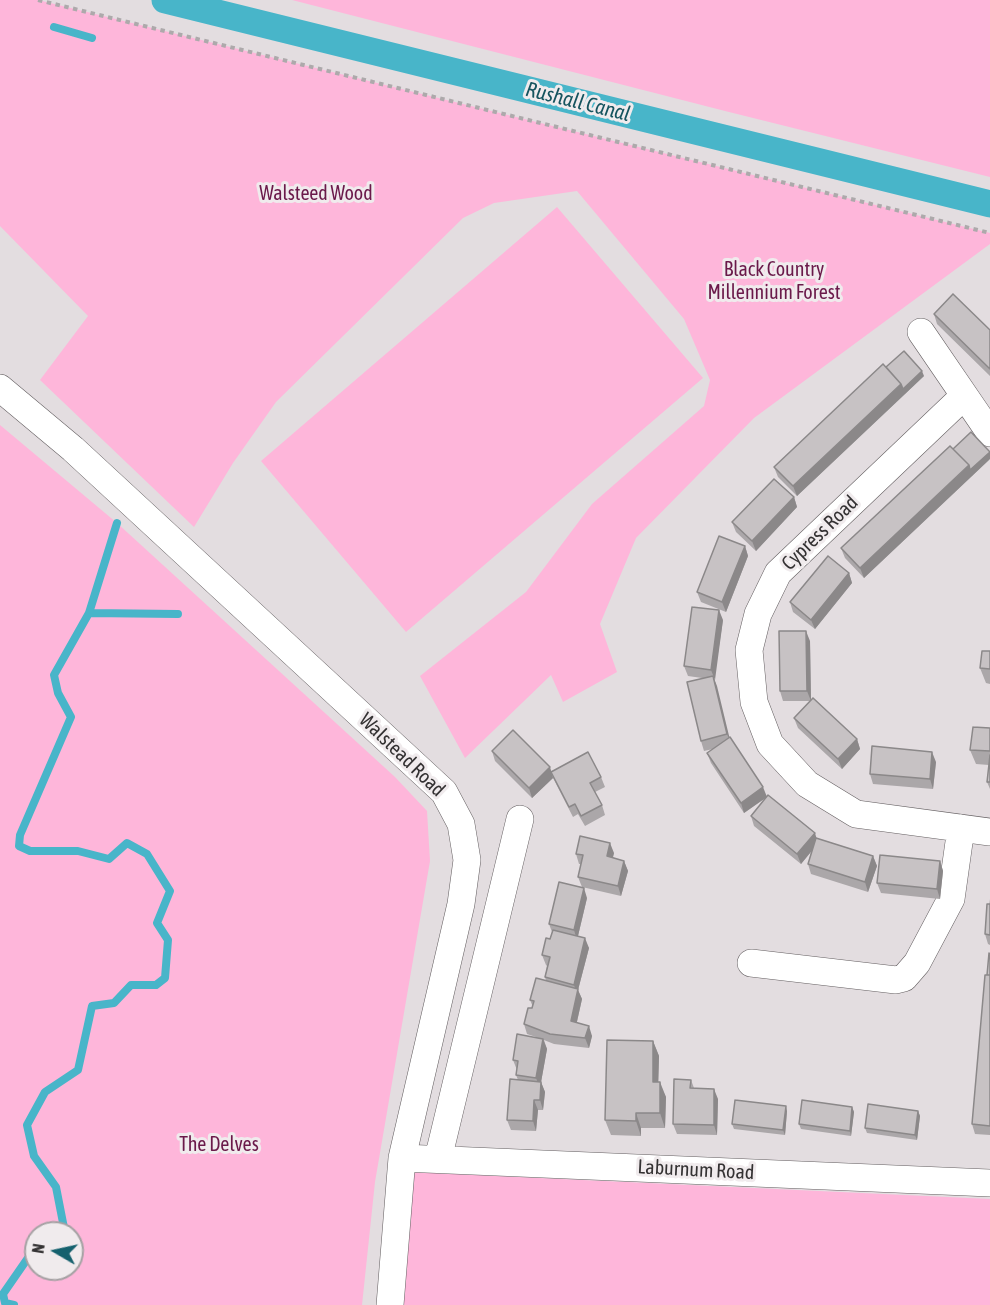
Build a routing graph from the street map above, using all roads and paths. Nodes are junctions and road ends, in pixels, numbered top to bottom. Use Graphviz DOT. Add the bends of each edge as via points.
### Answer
graph roads {
  1 [pos="38,0"];
  2 [pos="990,233"];
  3 [pos="921,332"];
  4 [pos="0,388"];
  5 [pos="964,396"];
  6 [pos="990,434"];
  7 [pos="520,819"];
  8 [pos="961,828"];
  9 [pos="990,832"];
  10 [pos="467,860"];
  11 [pos="508,860"];
  12 [pos="751,963"];
  13 [pos="402,1158"];
  14 [pos="438,1159"];
  15 [pos="990,1184"];
  16 [pos="390,1305"];
  1 -- 2 [label="path"];
  3 -- 5 [label="street"];
  4 -- 10 [label="street, Walstead Road" via="73,449 444,792 461,824"];
  5 -- 6 [label="street"];
  5 -- 8 [label="street, Cypress Road" via="778,573 758,614 749,650 754,702 770,744 807,784 856,814"];
  7 -- 11 [label="street"];
  8 -- 9 [label="street, Cypress Road"];
  8 -- 12 [label="street" via="951,899 917,963 904,978"];
  10 -- 11 [label="street"];
  10 -- 13 [label="street, Walstead Road"];
  11 -- 14 [label="street"];
  13 -- 14 [label="street, Laburnum Road"];
  13 -- 16 [label="street, Walstead Road"];
  14 -- 15 [label="street, Laburnum Road"];
}
